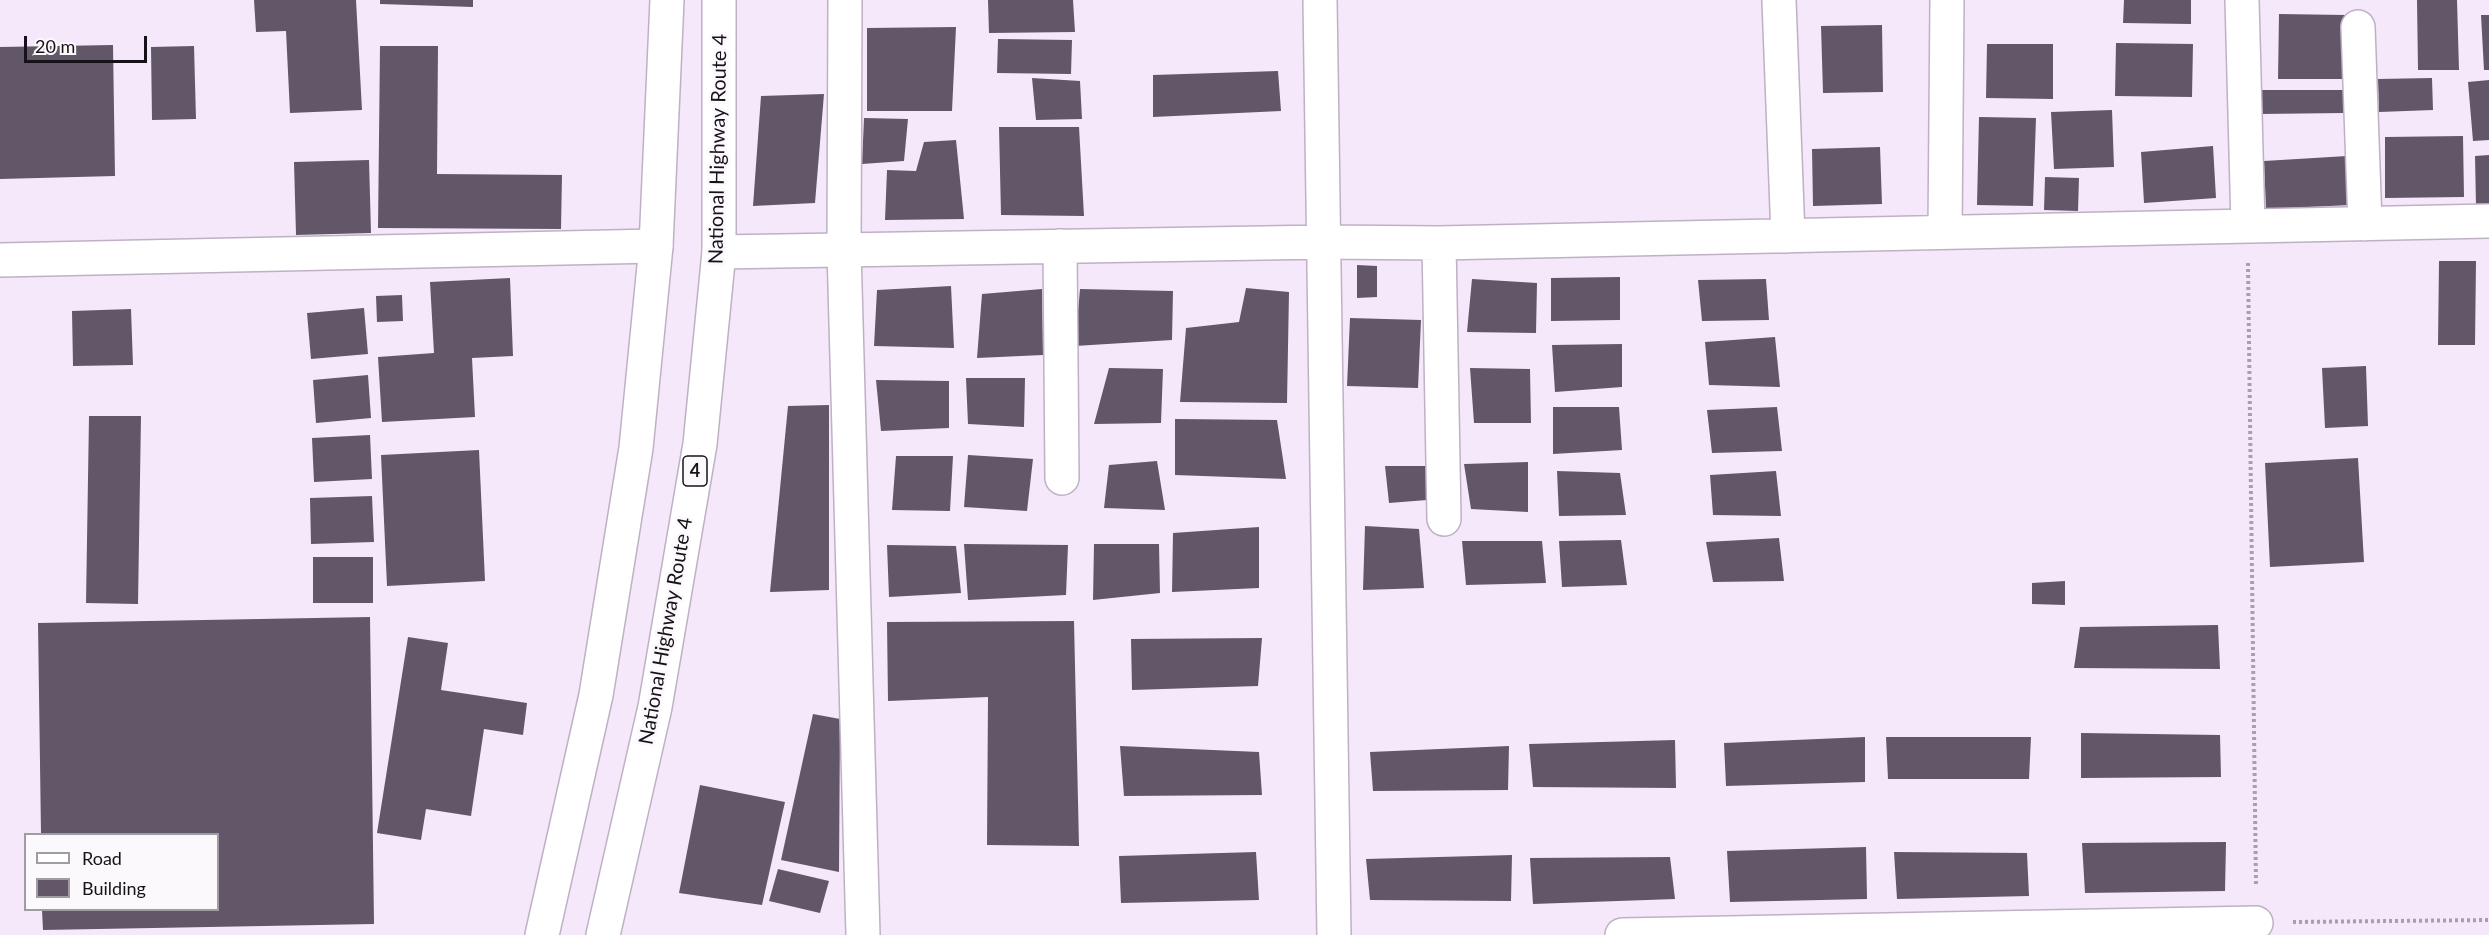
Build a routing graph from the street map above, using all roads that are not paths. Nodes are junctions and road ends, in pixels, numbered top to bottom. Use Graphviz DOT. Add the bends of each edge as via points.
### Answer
graph roads {
  1 [pos="667,0"];
  2 [pos="719,0"];
  3 [pos="845,0"];
  4 [pos="1320,0"];
  5 [pos="1947,0"];
  6 [pos="2242,0"];
  7 [pos="1779,1"];
  8 [pos="2358,27"];
  9 [pos="2489,221"];
  10 [pos="2365,224"];
  11 [pos="2248,226"];
  12 [pos="1945,232"];
  13 [pos="1788,236"];
  14 [pos="1324,242"];
  15 [pos="1439,243"];
  16 [pos="656,246"];
  17 [pos="1060,246"];
  18 [pos="844,250"];
  19 [pos="719,252"];
  20 [pos="0,260"];
  21 [pos="1062,478"];
  22 [pos="1443,519"];
  23 [pos="2256,923"];
  24 [pos="2053,931"];
  25 [pos="542,935"];
  26 [pos="603,935"];
  27 [pos="863,935"];
  28 [pos="1335,935"];
  29 [pos="1622,935"];
  1 -- 16 [label="main road"];
  2 -- 19 [label="main road, National Highway Route 4 / 4"];
  3 -- 18 [label="main road"];
  4 -- 14 [label="main road"];
  5 -- 12 [label="main road"];
  6 -- 11 [label="main road"];
  7 -- 13 [label="main road"];
  8 -- 10 [label="main road"];
  9 -- 10 [label="main road"];
  10 -- 11 [label="main road"];
  11 -- 12 [label="main road"];
  12 -- 13 [label="main road"];
  13 -- 15 [label="main road"];
  14 -- 15 [label="main road"];
  14 -- 17 [label="main road"];
  14 -- 28 [label="main road"];
  15 -- 22 [label="main road"];
  16 -- 20 [label="main road"];
  16 -- 25 [label="main road" via="636,448 598,683"];
  17 -- 18 [label="main road"];
  17 -- 21 [label="main road"];
  18 -- 19 [label="main road"];
  18 -- 27 [label="main road"];
  19 -- 26 [label="main road, National Highway Route 4 / 4" via="700,444 654,707"];
  23 -- 24 [label="main road"];
  24 -- 29 [label="main road"];
}
